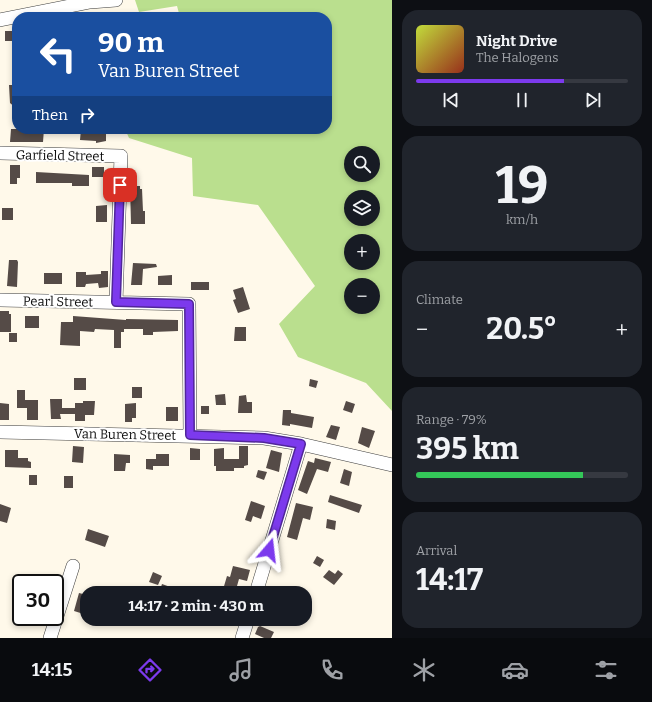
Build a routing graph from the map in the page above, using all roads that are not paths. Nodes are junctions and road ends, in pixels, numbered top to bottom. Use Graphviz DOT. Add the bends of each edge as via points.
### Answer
graph roads {
  1 [pos="116,0"];
  2 [pos="90,1"];
  3 [pos="38,12"];
  4 [pos="12,17"];
  5 [pos="0,20"];
  6 [pos="0,154"];
  7 [pos="0,300"];
  8 [pos="116,302"];
  9 [pos="0,432"];
  10 [pos="190,435"];
  11 [pos="301,444"];
  12 [pos="392,465"];
  13 [pos="73,566"];
  14 [pos="258,586"];
  15 [pos="246,626"];
  16 [pos="50,638"];
  17 [pos="242,638"];
  1 -- 2 [label="street"];
  2 -- 3 [label="street"];
  4 -- 5 [label="street"];
  6 -- 8 [label="street, Garfield Street" via="121,156"];
  7 -- 8 [label="street, Pearl Street"];
  8 -- 10 [label="street, Pearl Street" via="189,304"];
  9 -- 10 [label="street, Van Buren Street"];
  10 -- 11 [label="street, Van Buren Street" via="264,438"];
  11 -- 12 [label="street, Van Buren Street"];
  11 -- 14 [label="street"];
  13 -- 16 [label="street"];
  15 -- 17 [label="street"];
}
